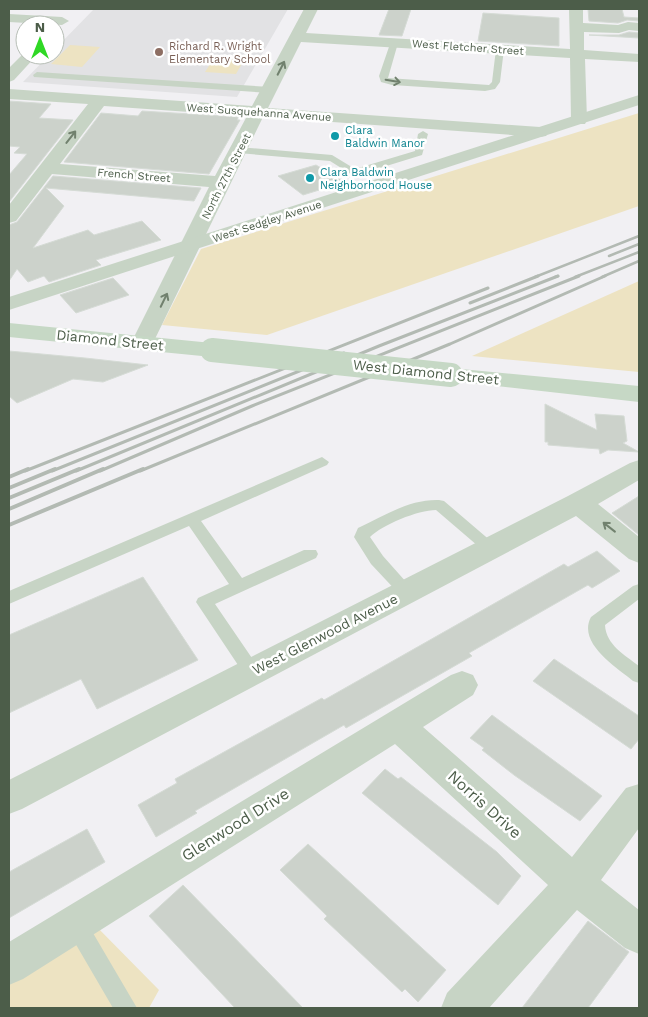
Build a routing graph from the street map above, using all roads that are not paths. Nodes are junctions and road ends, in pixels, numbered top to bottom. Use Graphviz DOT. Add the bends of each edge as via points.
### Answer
graph roads {
  1 [pos="74,9"];
  2 [pos="311,9"];
  3 [pos="576,9"];
  4 [pos="65,18"];
  5 [pos="576,27"];
  6 [pos="639,27"];
  7 [pos="298,37"];
  8 [pos="394,43"];
  9 [pos="500,49"];
  10 [pos="577,54"];
  11 [pos="639,58"];
  12 [pos="20,65"];
  13 [pos="37,75"];
  14 [pos="9,77"];
  15 [pos="270,90"];
  16 [pos="9,94"];
  17 [pos="100,100"];
  18 [pos="639,100"];
  19 [pos="259,112"];
  20 [pos="579,120"];
  21 [pos="540,132"];
  22 [pos="423,134"];
  23 [pos="238,150"];
  24 [pos="47,168"];
  25 [pos="221,182"];
  26 [pos="9,216"];
  27 [pos="190,247"];
  28 [pos="9,304"];
  29 [pos="9,330"];
  30 [pos="142,343"];
  31 [pos="212,350"];
  32 [pos="639,394"];
  33 [pos="322,462"];
  34 [pos="639,469"];
  35 [pos="578,503"];
  36 [pos="192,519"];
  37 [pos="491,548"];
  38 [pos="639,552"];
  39 [pos="310,554"];
  40 [pos="239,586"];
  41 [pos="639,590"];
  42 [pos="407,592"];
  43 [pos="9,598"];
  44 [pos="252,672"];
  45 [pos="639,676"];
  46 [pos="462,685"];
  47 [pos="396,724"];
  48 [pos="9,798"];
  49 [pos="639,800"];
  50 [pos="575,884"];
  51 [pos="75,924"];
  52 [pos="639,934"];
  53 [pos="9,965"];
  54 [pos="126,1008"];
  55 [pos="462,1008"];
  1 -- 4 [label="street"];
  2 -- 7 [label="street, North 27th Street"];
  3 -- 5 [label="street"];
  5 -- 6 [label="street"];
  5 -- 10 [label="street"];
  7 -- 8 [label="street, West Fletcher Street"];
  15 -- 7 [label="street, North 27th Street, one-way"];
  8 -- 9 [label="street, West Fletcher Street"];
  8 -- 9 [label="lane, one-way" via="384,80 476,88 492,87 496,82"];
  9 -- 10 [label="street, West Fletcher Street"];
  10 -- 11 [label="street, West Fletcher Street"];
  10 -- 20 [label="street"];
  12 -- 14 [label="street"];
  13 -- 15 [label="lane"];
  15 -- 19 [label="street, North 27th Street"];
  16 -- 17 [label="street, West Susquehanna Avenue"];
  17 -- 19 [label="street, West Susquehanna Avenue"];
  24 -- 17 [label="street, one-way"];
  18 -- 20 [label="street, West Sedgley Avenue"];
  19 -- 21 [label="street, West Susquehanna Avenue"];
  19 -- 23 [label="street, North 27th Street"];
  20 -- 21 [label="street, West Sedgley Avenue"];
  21 -- 27 [label="street, West Sedgley Avenue"];
  22 -- 23 [label="lane" via="419,153 354,172 332,158"];
  23 -- 25 [label="street, North 27th Street"];
  24 -- 25 [label="street, French Street"];
  24 -- 26 [label="street"];
  25 -- 27 [label="street, North 27th Street"];
  27 -- 28 [label="street, West Sedgley Avenue"];
  30 -- 27 [label="street, North 27th Street, one-way"];
  29 -- 30 [label="main road, Diamond Street"];
  30 -- 31 [label="main road, Diamond Street"];
  31 -- 32 [label="main road, West Diamond Street, bridge"];
  33 -- 36 [label="lane"];
  34 -- 35 [label="street, West Glenwood Avenue"];
  35 -- 37 [label="street, West Glenwood Avenue"];
  38 -- 35 [label="street, one-way"];
  36 -- 40 [label="lane"];
  36 -- 43 [label="lane"];
  37 -- 42 [label="street, West Glenwood Avenue"];
  37 -- 42 [label="lane" via="439,505 432,504 363,532 362,537 376,560"];
  39 -- 40 [label="lane"];
  40 -- 44 [label="lane" via="204,602"];
  41 -- 45 [label="lane" via="597,622 597,634 606,649"];
  42 -- 44 [label="street, West Glenwood Avenue"];
  44 -- 48 [label="street, West Glenwood Avenue"];
  46 -- 47 [label="street, Glenwood Drive"];
  47 -- 50 [label="street, Norris Drive"];
  47 -- 51 [label="street, Glenwood Drive"];
  49 -- 50 [label="street"];
  50 -- 52 [label="street, Norris Drive"];
  50 -- 55 [label="street"];
  51 -- 53 [label="street, Glenwood Drive"];
  51 -- 54 [label="lane"];
}
